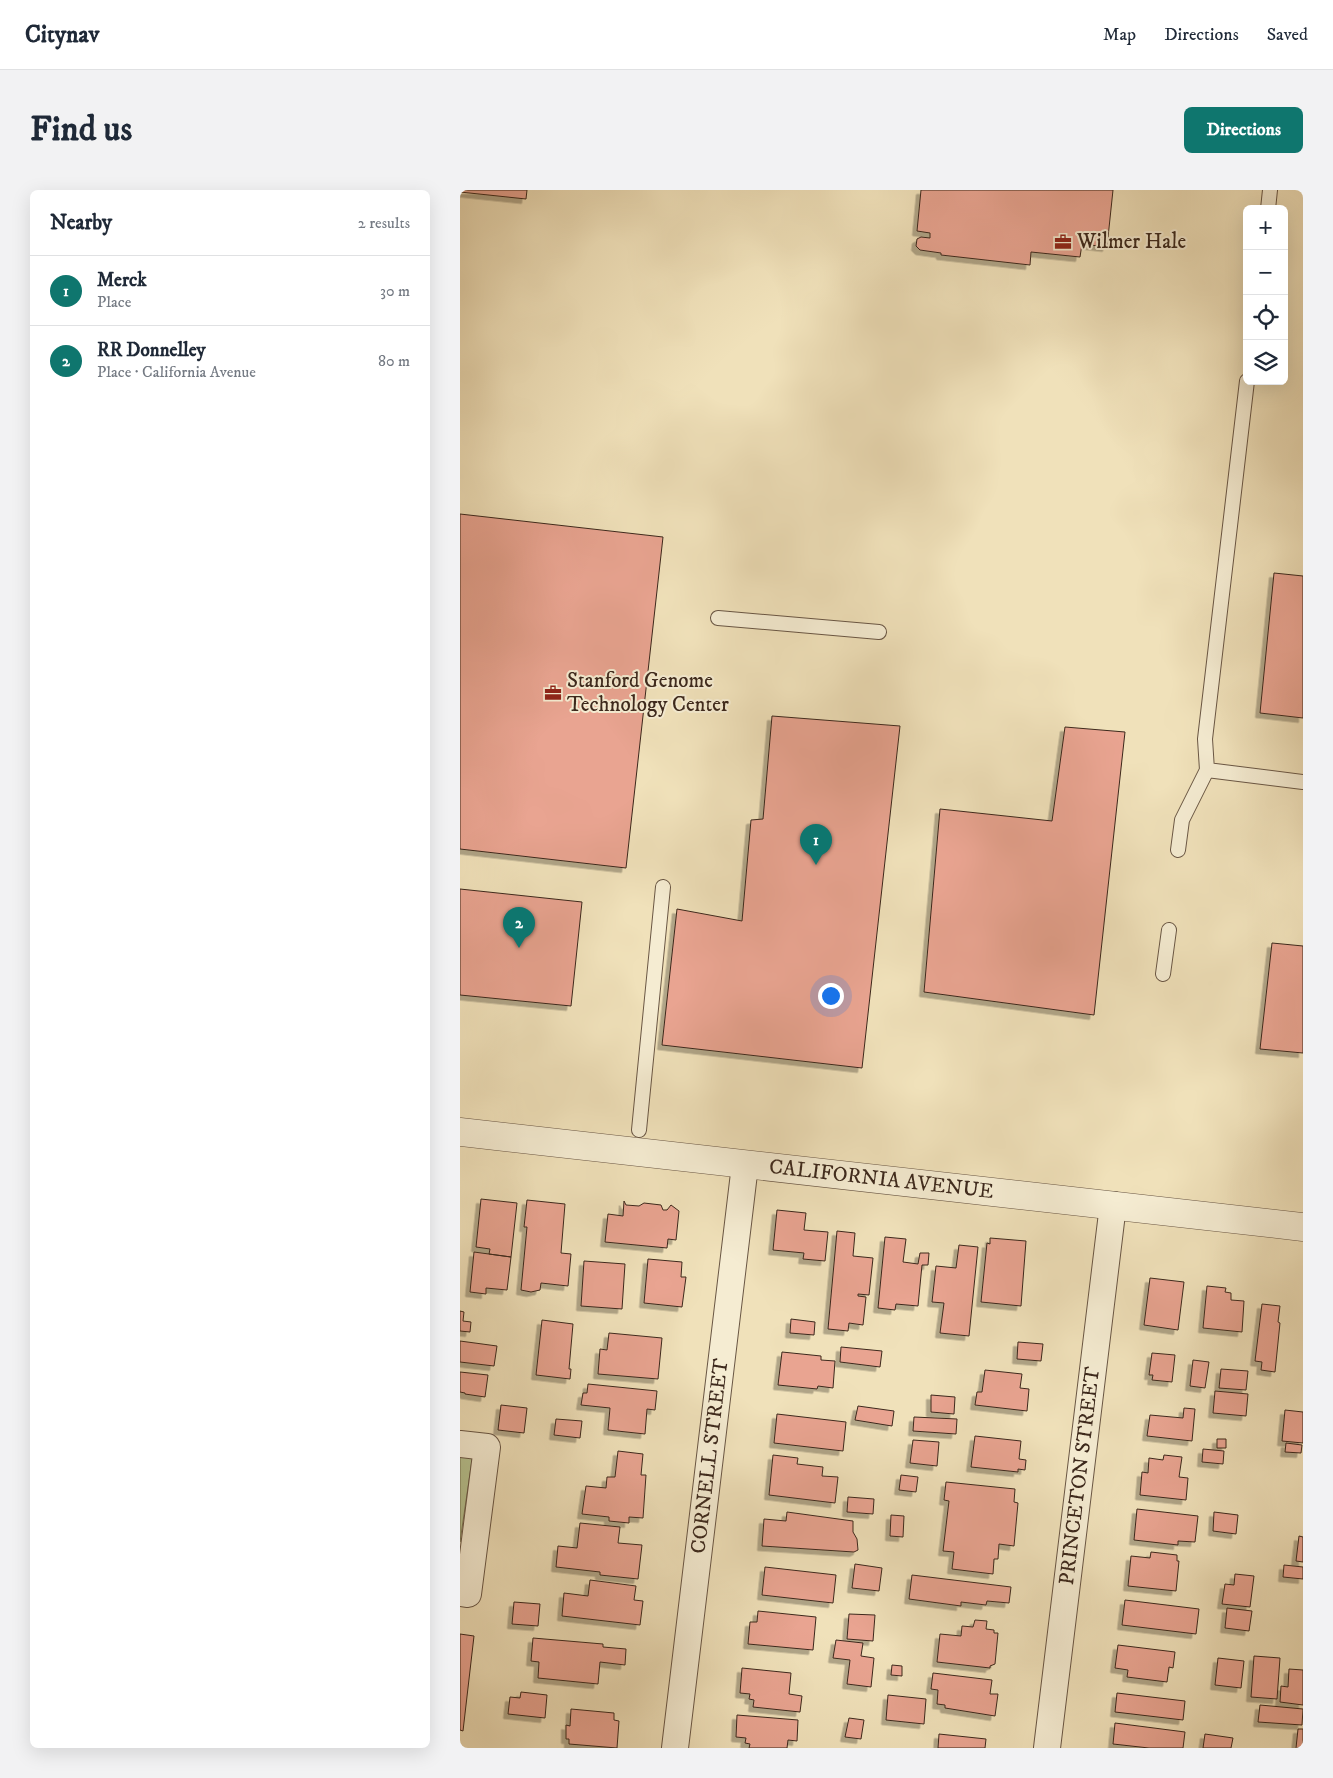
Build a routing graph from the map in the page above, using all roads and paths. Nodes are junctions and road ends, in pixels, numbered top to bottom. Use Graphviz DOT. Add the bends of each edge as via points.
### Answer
graph roads {
  1 [pos="1270,190"];
  2 [pos="1268,205"];
  3 [pos="1247,385"];
  4 [pos="718,618"];
  5 [pos="879,632"];
  6 [pos="1207,770"];
  7 [pos="1303,782"];
  8 [pos="1178,850"];
  9 [pos="663,887"];
  10 [pos="1169,930"];
  11 [pos="1163,974"];
  12 [pos="639,1130"];
  13 [pos="460,1132"];
  14 [pos="745,1165"];
  15 [pos="1113,1205"];
  16 [pos="1303,1227"];
  17 [pos="460,1444"];
  18 [pos="460,1593"];
  19 [pos="675,1748"];
  20 [pos="1047,1748"];
  1 -- 2 [label="lane"];
  3 -- 6 [label="lane" via="1205,739"];
  4 -- 5 [label="lane"];
  6 -- 7 [label="lane"];
  6 -- 8 [label="lane" via="1182,820"];
  9 -- 12 [label="lane"];
  10 -- 11 [label="lane"];
  13 -- 14 [label="street, CALIFORNIA AVENUE"];
  14 -- 15 [label="street, CALIFORNIA AVENUE"];
  14 -- 19 [label="street, CORNELL STREET"];
  15 -- 16 [label="street, CALIFORNIA AVENUE"];
  15 -- 20 [label="street, PRINCETON STREET"];
  17 -- 18 [label="street" via="487,1447 468,1594"];
}
